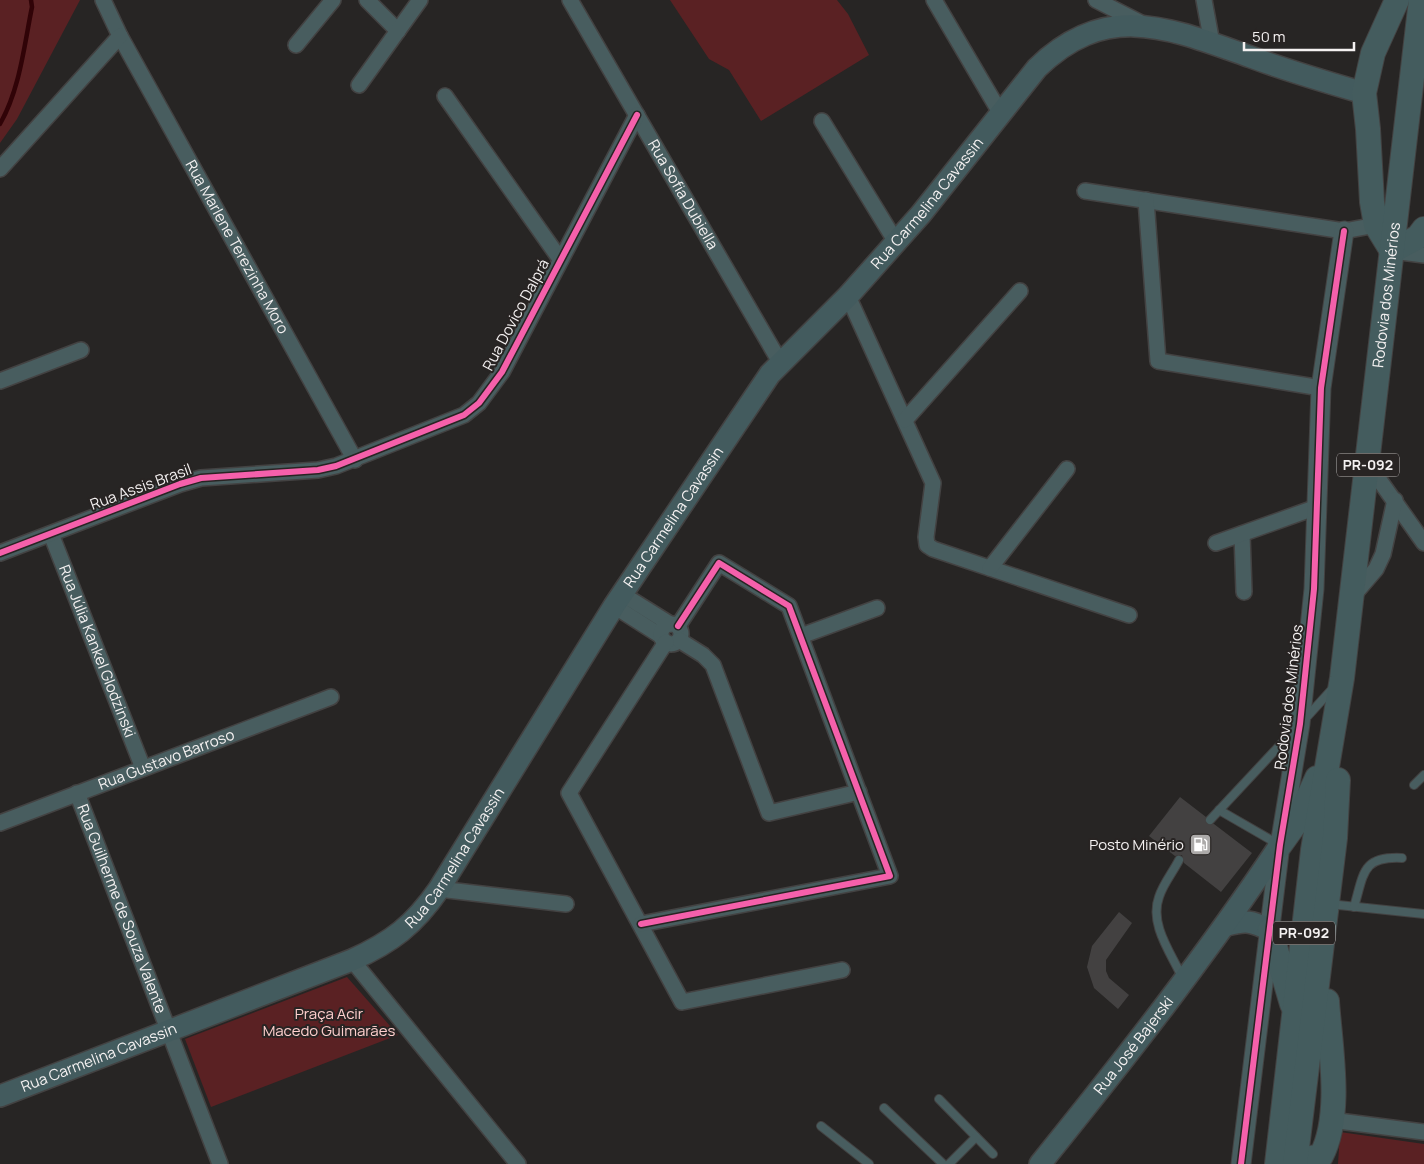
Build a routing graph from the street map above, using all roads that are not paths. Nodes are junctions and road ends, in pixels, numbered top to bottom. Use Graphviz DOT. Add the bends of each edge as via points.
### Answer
graph roads {
  1 [pos="102,0"];
  2 [pos="333,0"];
  3 [pos="368,0"];
  4 [pos="420,0"];
  5 [pos="570,0"];
  6 [pos="934,0"];
  7 [pos="1096,0"];
  8 [pos="1204,0"];
  9 [pos="1397,0"];
  10 [pos="1421,0"];
  11 [pos="1141,22"];
  12 [pos="398,31"];
  13 [pos="120,36"];
  14 [pos="1212,43"];
  15 [pos="296,45"];
  16 [pos="359,85"];
  17 [pos="1364,93"];
  18 [pos="445,96"];
  19 [pos="1001,114"];
  20 [pos="636,115"];
  21 [pos="822,121"];
  22 [pos="0,169"];
  23 [pos="1084,190"];
  24 [pos="1146,200"];
  25 [pos="1376,225"];
  26 [pos="1424,229"];
  27 [pos="1344,231"];
  28 [pos="896,242"];
  29 [pos="1392,251"];
  30 [pos="1424,255"];
  31 [pos="560,259"];
  32 [pos="1020,291"];
  33 [pos="848,296"];
  34 [pos="81,350"];
  35 [pos="780,362"];
  36 [pos="0,381"];
  37 [pos="1321,388"];
  38 [pos="905,420"];
  39 [pos="354,460"];
  40 [pos="1368,464"];
  41 [pos="1067,469"];
  42 [pos="1395,500"];
  43 [pos="1317,506"];
  44 [pos="51,534"];
  45 [pos="1242,534"];
  46 [pos="1216,543"];
  47 [pos="1424,544"];
  48 [pos="0,553"];
  49 [pos="990,568"];
  50 [pos="1244,592"];
  51 [pos="1352,597"];
  52 [pos="618,600"];
  53 [pos="877,608"];
  54 [pos="1129,615"];
  55 [pos="671,634"];
  56 [pos="801,636"];
  57 [pos="1342,678"];
  58 [pos="331,697"];
  59 [pos="1300,724"];
  60 [pos="1333,735"];
  61 [pos="143,768"];
  62 [pos="1424,775"];
  63 [pos="1414,785"];
  64 [pos="859,792"];
  65 [pos="77,793"];
  66 [pos="1219,810"];
  67 [pos="1210,820"];
  68 [pos="0,823"];
  69 [pos="1280,845"];
  70 [pos="1314,850"];
  71 [pos="1402,858"];
  72 [pos="1179,860"];
  73 [pos="1332,866"];
  74 [pos="439,889"];
  75 [pos="566,904"];
  76 [pos="1328,904"];
  77 [pos="1354,907"];
  78 [pos="1422,912"];
  79 [pos="641,924"];
  80 [pos="1226,925"];
  81 [pos="1270,930"];
  82 [pos="1323,944"];
  83 [pos="352,960"];
  84 [pos="842,970"];
  85 [pos="1185,981"];
  86 [pos="1295,1015"];
  87 [pos="169,1030"];
  88 [pos="0,1096"];
  89 [pos="1304,1098"];
  90 [pos="939,1099"];
  91 [pos="884,1108"];
  92 [pos="1332,1120"];
  93 [pos="821,1126"];
  94 [pos="1424,1132"];
  95 [pos="976,1137"];
  96 [pos="993,1154"];
  97 [pos="1304,1162"];
  98 [pos="515,1163"];
  99 [pos="220,1164"];
  100 [pos="869,1164"];
  101 [pos="943,1164"];
  102 [pos="949,1164"];
  103 [pos="1040,1164"];
  104 [pos="1241,1164"];
  1 -- 13 [label="street, Rua Marlene Terezinha Moro"];
  2 -- 15 [label="street"];
  3 -- 12 [label="street"];
  4 -- 12 [label="street"];
  5 -- 20 [label="street, Rua Sofia Dubiella"];
  6 -- 19 [label="street"];
  7 -- 11 [label="street"];
  8 -- 14 [label="street"];
  9 -- 17 [label="main road" via="1373,53"];
  10 -- 29 [label="main road, Rodovia dos Minérios / PR-092"];
  11 -- 14 [label="main road, Rua Carmelina Cavassin"];
  11 -- 19 [label="main road, Rua Carmelina Cavassin" via="1098,28 1063,44 1037,68"];
  12 -- 16 [label="street"];
  13 -- 22 [label="street"];
  13 -- 39 [label="street, Rua Marlene Terezinha Moro"];
  14 -- 17 [label="main road, Rua Carmelina Cavassin"];
  17 -- 25 [label="main road"];
  18 -- 31 [label="street"];
  19 -- 28 [label="main road, Rua Carmelina Cavassin"];
  20 -- 31 [label="street, Rua Dovico Dalprá"];
  20 -- 35 [label="street, Rua Sofia Dubiella"];
  21 -- 28 [label="street"];
  23 -- 24 [label="street"];
  24 -- 27 [label="street"];
  24 -- 37 [label="street" via="1158,361"];
  25 -- 27 [label="street"];
  25 -- 29 [label="main road"];
  26 -- 29 [label="main road" via="1418,237"];
  27 -- 37 [label="street, Rodovia dos Minérios / PR-092"];
  28 -- 33 [label="main road, Rua Carmelina Cavassin"];
  29 -- 30 [label="street"];
  29 -- 40 [label="main road, Rodovia dos Minérios / PR-092"];
  31 -- 39 [label="street, Rua Dovico Dalprá" via="502,372 479,403 451,422"];
  32 -- 38 [label="street"];
  33 -- 35 [label="main road, Rua Carmelina Cavassin"];
  33 -- 38 [label="street"];
  34 -- 36 [label="street"];
  35 -- 52 [label="main road, Rua Carmelina Cavassin"];
  37 -- 43 [label="street, Rodovia dos Minérios / PR-092"];
  38 -- 49 [label="street" via="933,483 927,545"];
  39 -- 44 [label="street, Rua Assis Brasil" via="318,470 201,478"];
  40 -- 42 [label="street"];
  40 -- 51 [label="main road, Rodovia dos Minérios / PR-092"];
  41 -- 49 [label="street"];
  42 -- 47 [label="street"];
  42 -- 51 [label="street" via="1383,554 1376,569"];
  43 -- 45 [label="street"];
  43 -- 59 [label="street, Rodovia dos Minérios / PR-092" via="1314,589"];
  44 -- 48 [label="street, Rua Assis Brasil"];
  44 -- 61 [label="street, Rua Júlia Kankel Glodzinski"];
  45 -- 46 [label="street"];
  45 -- 50 [label="street"];
  49 -- 54 [label="street"];
  51 -- 57 [label="main road, Rodovia dos Minérios / PR-092"];
  52 -- 55 [label="street"];
  52 -- 74 [label="main road, Rua Carmelina Cavassin"];
  53 -- 56 [label="street"];
  55 -- 56 [label="street" via="719,563 785,602"];
  55 -- 64 [label="street" via="713,665 769,813"];
  55 -- 79 [label="street" via="569,793"];
  56 -- 64 [label="street"];
  57 -- 59 [label="lane"];
  57 -- 60 [label="main road, Rodovia dos Minérios / PR-092"];
  57 -- 73 [label="main road, Rodovia dos Minérios / PR-092"];
  58 -- 61 [label="street, Rua Gustavo Barroso"];
  59 -- 66 [label="lane"];
  59 -- 69 [label="street, Rodovia dos Minérios / PR-092"];
  60 -- 69 [label="main road" via="1307,802"];
  60 -- 70 [label="main road, Rodovia dos Minérios / PR-092"];
  61 -- 65 [label="street, Rua Gustavo Barroso"];
  62 -- 63 [label="lane"];
  64 -- 79 [label="street" via="890,876"];
  65 -- 68 [label="street, Rua Gustavo Barroso"];
  65 -- 87 [label="street, Rua Guilherme de Souza Valente"];
  66 -- 67 [label="lane"];
  66 -- 69 [label="lane"];
  69 -- 70 [label="main road" via="1293,844"];
  69 -- 80 [label="main road, Rua José Bajerski"];
  69 -- 81 [label="street, Rodovia dos Minérios / PR-092"];
  70 -- 73 [label="main road"];
  70 -- 86 [label="main road, Rodovia dos Minérios / PR-092"];
  71 -- 77 [label="lane" via="1386,857 1372,862 1364,874"];
  72 -- 85 [label="lane" via="1159,897 1156,911 1159,928"];
  73 -- 76 [label="main road, Rodovia dos Minérios / PR-092"];
  74 -- 75 [label="street"];
  74 -- 83 [label="main road, Rua Carmelina Cavassin" via="411,924 393,938"];
  76 -- 77 [label="lane"];
  76 -- 82 [label="main road, Rodovia dos Minérios / PR-092"];
  77 -- 78 [label="lane"];
  79 -- 84 [label="street" via="682,1002"];
  80 -- 81 [label="main road" via="1243,920"];
  80 -- 85 [label="main road, Rua José Bajerski"];
  81 -- 86 [label="main road"];
  81 -- 104 [label="street, Rodovia dos Minérios / PR-092"];
  82 -- 89 [label="main road, Rodovia dos Minérios / PR-092"];
  82 -- 92 [label="main road"];
  83 -- 87 [label="main road, Rua Carmelina Cavassin"];
  83 -- 98 [label="street"];
  85 -- 103 [label="main road, Rua José Bajerski"];
  86 -- 97 [label="main road, Rodovia dos Minérios / PR-092" via="1279,1140 1287,1154"];
  87 -- 88 [label="main road, Rua Carmelina Cavassin"];
  87 -- 99 [label="street, Rua Guilherme de Souza Valente"];
  89 -- 92 [label="main road"];
  89 -- 97 [label="main road, Rodovia dos Minérios / PR-092"];
  90 -- 95 [label="lane"];
  91 -- 101 [label="lane"];
  92 -- 94 [label="street"];
  92 -- 97 [label="main road" via="1327,1145"];
  93 -- 100 [label="lane"];
  95 -- 96 [label="lane"];
  95 -- 102 [label="lane"];
}
